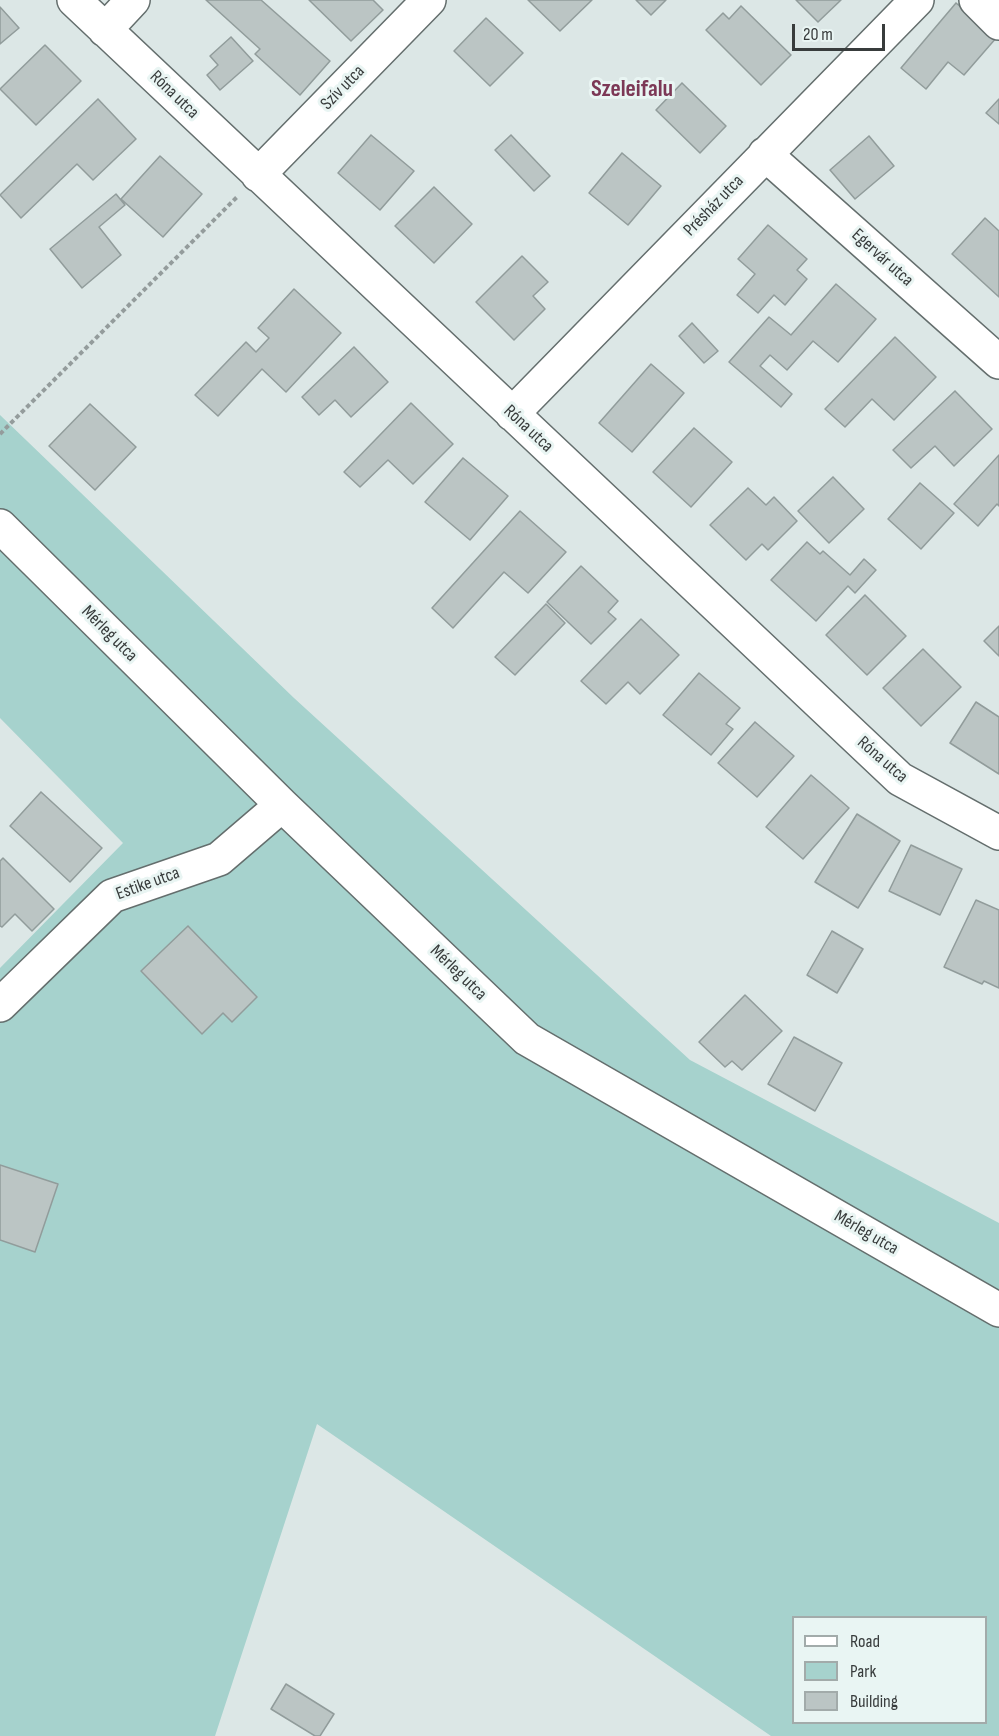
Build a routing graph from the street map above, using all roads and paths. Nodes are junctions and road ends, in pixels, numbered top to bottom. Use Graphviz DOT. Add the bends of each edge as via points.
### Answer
graph roads {
  1 [pos="74,0"];
  2 [pos="134,0"];
  3 [pos="429,0"];
  4 [pos="917,0"];
  5 [pos="976,0"];
  6 [pos="999,23"];
  7 [pos="105,30"];
  8 [pos="765,153"];
  9 [pos="258,175"];
  10 [pos="999,362"];
  11 [pos="512,414"];
  12 [pos="0,434"];
  13 [pos="0,526"];
  14 [pos="282,805"];
  15 [pos="999,833"];
  16 [pos="0,1005"];
  17 [pos="999,1310"];
  1 -- 7 [label="street, Róna utca"];
  2 -- 7 [label="street"];
  3 -- 9 [label="street, Szív utca"];
  4 -- 8 [label="street, Présház utca"];
  5 -- 6 [label="street"];
  7 -- 9 [label="street, Róna utca"];
  8 -- 10 [label="street, Egervár utca"];
  8 -- 11 [label="street, Présház utca"];
  9 -- 11 [label="street, Róna utca"];
  9 -- 12 [label="path"];
  11 -- 15 [label="street, Róna utca" via="900,779"];
  13 -- 14 [label="street, Mérleg utca"];
  14 -- 16 [label="street, Estike utca" via="219,859 112,896"];
  14 -- 17 [label="street, Mérleg utca" via="527,1039"];
}
